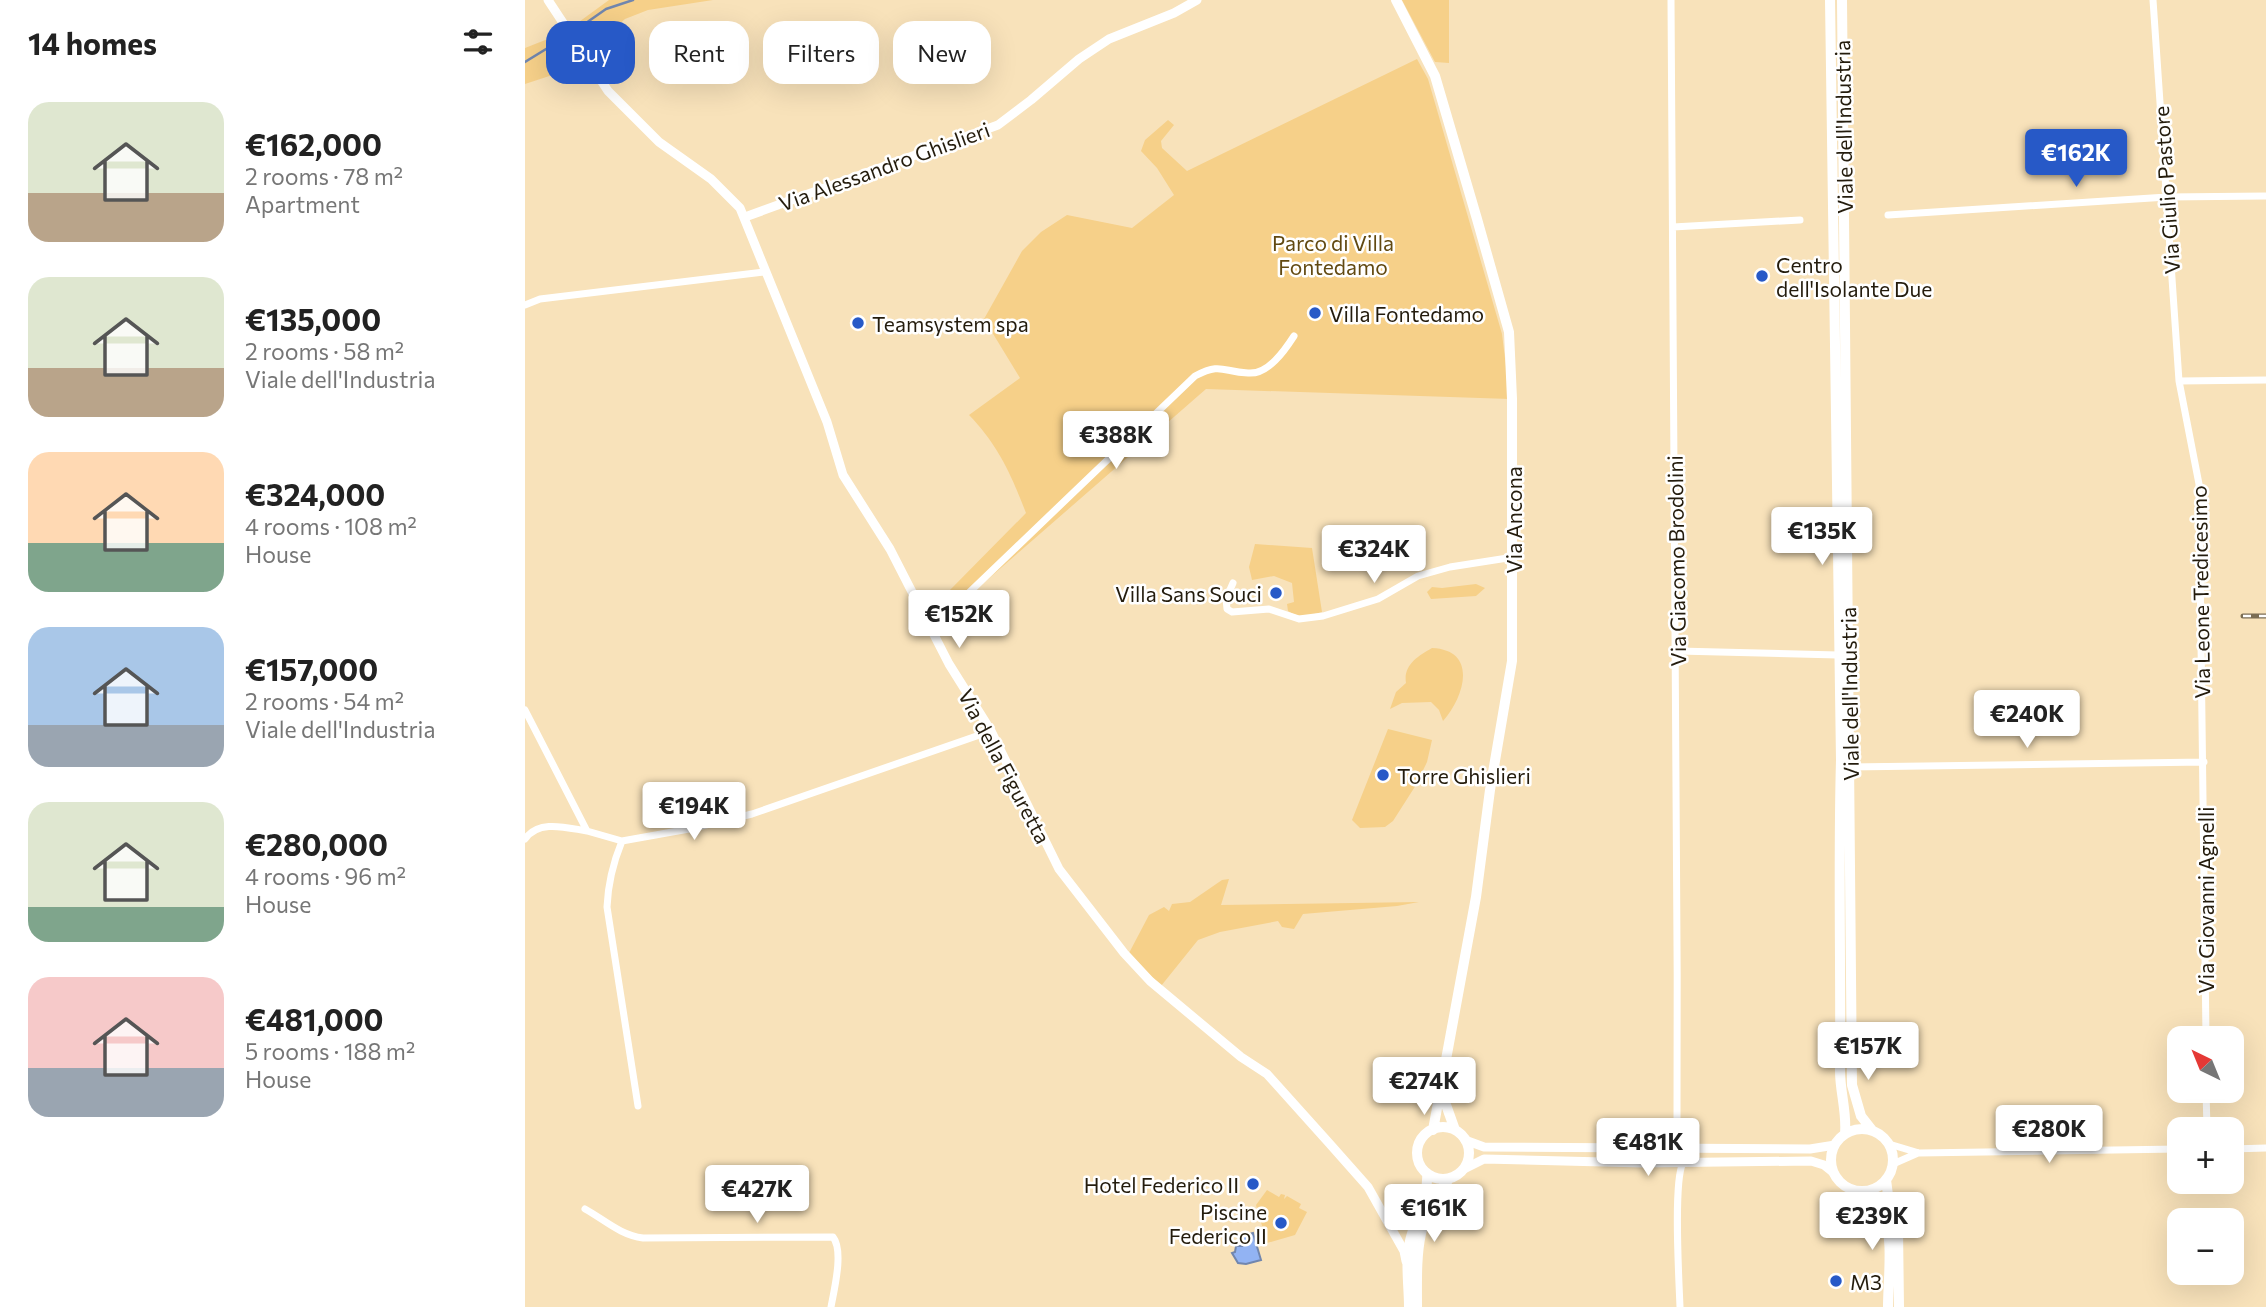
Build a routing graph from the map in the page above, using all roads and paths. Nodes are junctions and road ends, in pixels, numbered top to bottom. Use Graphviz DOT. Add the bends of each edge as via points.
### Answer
graph roads {
  1 [pos="548,0"];
  2 [pos="1197,0"];
  3 [pos="1395,0"];
  4 [pos="1671,0"];
  5 [pos="1831,0"];
  6 [pos="1842,0"];
  7 [pos="2153,0"];
  8 [pos="2266,196"];
  9 [pos="2167,197"];
  10 [pos="1888,215"];
  11 [pos="745,217"];
  12 [pos="1800,220"];
  13 [pos="1673,227"];
  14 [pos="764,272"];
  15 [pos="525,306"];
  16 [pos="1294,336"];
  17 [pos="2266,380"];
  18 [pos="2179,381"];
  19 [pos="1514,557"];
  20 [pos="1233,583"];
  21 [pos="931,629"];
  22 [pos="1678,651"];
  23 [pos="1838,655"];
  24 [pos="525,710"];
  25 [pos="991,731"];
  26 [pos="2204,762"];
  27 [pos="1850,767"];
  28 [pos="587,831"];
  29 [pos="525,839"];
  30 [pos="622,841"];
  31 [pos="2206,1026"];
  32 [pos="1447,1054"];
  33 [pos="638,1106"];
  34 [pos="1433,1130"];
  35 [pos="1455,1130"];
  36 [pos="1872,1130"];
  37 [pos="1845,1134"];
  38 [pos="1465,1140"];
  39 [pos="1889,1144"];
  40 [pos="1835,1145"];
  41 [pos="1678,1148"];
  42 [pos="2266,1148"];
  43 [pos="2244,1149"];
  44 [pos="2167,1150"];
  45 [pos="1920,1153"];
  46 [pos="1678,1163"];
  47 [pos="1893,1164"];
  48 [pos="1464,1168"];
  49 [pos="1427,1173"];
  50 [pos="1834,1173"];
  51 [pos="1450,1178"];
  52 [pos="1886,1180"];
  53 [pos="1866,1191"];
  54 [pos="585,1209"];
  55 [pos="1408,1270"];
  56 [pos="831,1307"];
  57 [pos="1409,1307"];
  58 [pos="1417,1307"];
  59 [pos="1680,1307"];
  60 [pos="1888,1307"];
  61 [pos="1899,1307"];
  1 -- 11 [label="street, Via della Figuretta" via="608,90 659,142 711,179"];
  2 -- 11 [label="street, Via Alessandro Ghislieri" via="1109,39 998,125"];
  3 -- 19 [label="main road, Via Ancona" via="1435,76 1509,332"];
  4 -- 13 [label="street, Via Giacomo Brodolini"];
  5 -- 23 [label="main road, Viale dell'Industria"];
  6 -- 27 [label="main road, Viale dell'Industria"];
  7 -- 9 [label="street, Via Giulio Pastore"];
  8 -- 9 [label="street"];
  9 -- 10 [label="street"];
  9 -- 18 [label="street, Via Giulio Pastore"];
  11 -- 14 [label="street, Via della Figuretta"];
  12 -- 13 [label="street"];
  13 -- 22 [label="street, Via Giacomo Brodolini"];
  14 -- 15 [label="street" via="540,299"];
  14 -- 21 [label="street, Via della Figuretta" via="827,422 843,475 890,549"];
  16 -- 21 [label="street" via="1269,366 1251,374 1211,368 1195,376"];
  17 -- 18 [label="street"];
  18 -- 26 [label="street, Via Leone Tredicesimo" via="2199,484"];
  19 -- 20 [label="street" via="1418,576 1378,599 1299,619 1269,609 1232,612 1226,598"];
  19 -- 32 [label="main road, Via Ancona" via="1512,661"];
  21 -- 25 [label="street, Via della Figuretta"];
  22 -- 23 [label="street, Viale dell'Industria"];
  22 -- 41 [label="street, Via Giacomo Brodolini"];
  23 -- 37 [label="main road, Viale dell'Industria" via="1840,1079"];
  24 -- 28 [label="street"];
  25 -- 30 [label="street" via="752,814"];
  25 -- 55 [label="street, Via della Figuretta" via="1059,869 1082,900 1150,981 1267,1074 1368,1187 1404,1251"];
  26 -- 27 [label="street"];
  26 -- 31 [label="street, Via Giovanni Agnelli"];
  27 -- 36 [label="main road, Viale dell'Industria" via="1852,1086 1861,1116"];
  28 -- 29 [label="street" via="542,827"];
  28 -- 30 [label="street"];
  30 -- 33 [label="street" via="607,888 607,907"];
  32 -- 34 [label="main road, Via Ancona"];
  32 -- 35 [label="main road, Via Ancona" via="1445,1102"];
  34 -- 35 [label="main road"];
  34 -- 49 [label="main road, Via Ancona" via="1417,1152"];
  35 -- 38 [label="main road, Via Ancona"];
  36 -- 37 [label="main road"];
  36 -- 39 [label="main road"];
  37 -- 40 [label="main road"];
  38 -- 41 [label="street" via="1485,1147"];
  38 -- 48 [label="main road" via="1469,1154"];
  39 -- 45 [label="street"];
  39 -- 47 [label="main road"];
  40 -- 41 [label="street" via="1810,1149"];
  40 -- 50 [label="main road"];
  42 -- 43 [label="street"];
  44 -- 45 [label="street"];
  45 -- 47 [label="street"];
  46 -- 48 [label="street" via="1484,1159"];
  46 -- 50 [label="street" via="1811,1161"];
  46 -- 59 [label="street"];
  47 -- 52 [label="main road"];
  48 -- 51 [label="main road"];
  49 -- 51 [label="main road" via="1438,1179"];
  49 -- 55 [label="main road, Via Ancona" via="1428,1188 1409,1245"];
  50 -- 53 [label="main road" via="1847,1187"];
  51 -- 58 [label="main road" via="1436,1194 1423,1223 1417,1248"];
  52 -- 53 [label="main road"];
  52 -- 61 [label="main road" via="1898,1229"];
  53 -- 60 [label="main road" via="1884,1215"];
  54 -- 56 [label="street" via="620,1233 643,1238 833,1237 838,1253"];
  55 -- 57 [label="main road, Via Ancona"];
}
